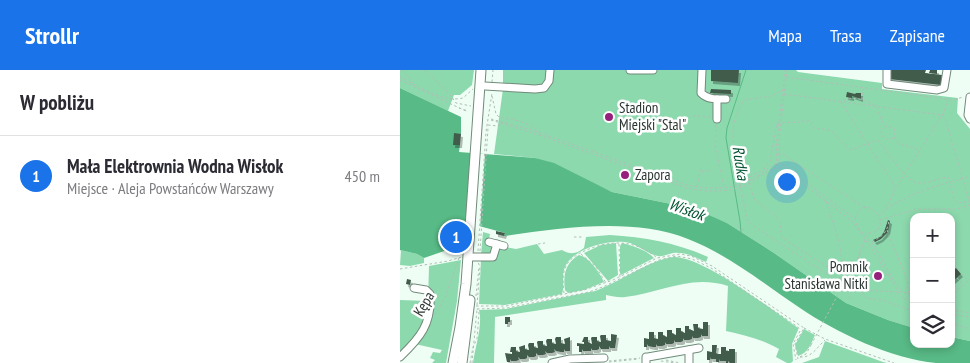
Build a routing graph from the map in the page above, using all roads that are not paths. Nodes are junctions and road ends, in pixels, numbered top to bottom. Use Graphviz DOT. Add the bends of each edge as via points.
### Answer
graph roads {
  1 [pos="481,70"];
  2 [pos="487,70"];
  3 [pos="550,70"];
  4 [pos="630,70"];
  5 [pos="653,70"];
  6 [pos="702,70"];
  7 [pos="887,70"];
  8 [pos="946,70"];
  9 [pos="489,86"];
  10 [pos="969,97"];
  11 [pos="717,99"];
  12 [pos="726,99"];
  13 [pos="718,118"];
  14 [pos="970,119"];
  15 [pos="482,154"];
  16 [pos="490,242"];
  17 [pos="470,257"];
  18 [pos="414,288"];
  19 [pos="699,348"];
  20 [pos="689,350"];
  21 [pos="400,357"];
  22 [pos="642,360"];
  23 [pos="591,361"];
  24 [pos="605,361"];
  25 [pos="453,363"];
  26 [pos="462,363"];
  27 [pos="552,363"];
  28 [pos="689,363"];
  1 -- 15 [label="main road"];
  2 -- 9 [label="main road"];
  3 -- 9 [label="street" via="549,81 544,88"];
  4 -- 5 [label="street"];
  6 -- 11 [label="street" via="702,93"];
  7 -- 8 [label="street" via="887,84 937,90 944,88"];
  9 -- 15 [label="main road"];
  10 -- 14 [label="street"];
  11 -- 12 [label="street"];
  11 -- 13 [label="street"];
  15 -- 17 [label="main road" via="476,230"];
  16 -- 17 [label="street" via="501,245 493,257"];
  17 -- 25 [label="main road"];
  17 -- 26 [label="main road" via="470,304"];
  18 -- 21 [label="street, Kępa" via="430,294 427,320 424,330"];
  19 -- 20 [label="street"];
  20 -- 22 [label="street"];
  20 -- 28 [label="street"];
  23 -- 24 [label="street"];
  23 -- 27 [label="street" via="570,359"];
}
